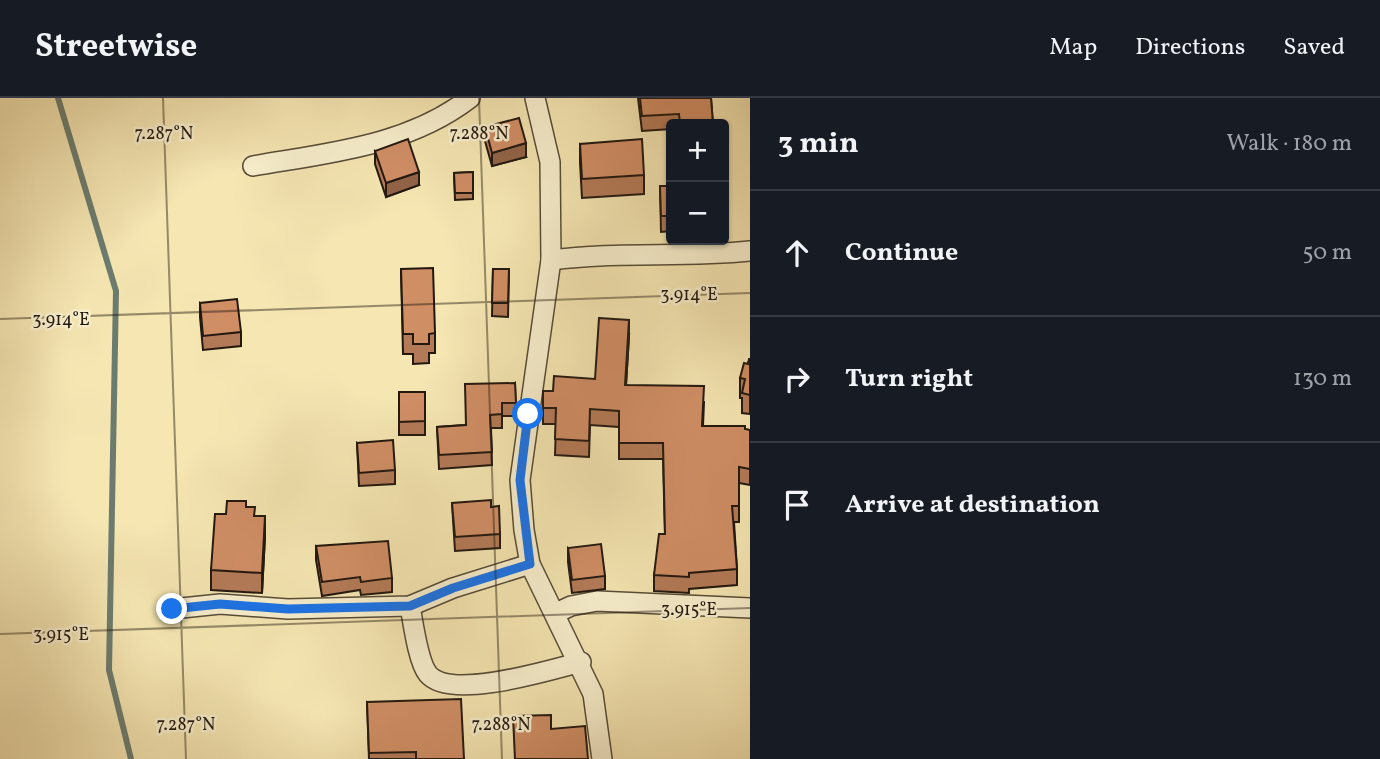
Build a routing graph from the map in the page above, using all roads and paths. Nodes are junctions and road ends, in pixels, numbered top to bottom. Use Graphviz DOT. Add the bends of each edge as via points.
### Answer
graph roads {
  1 [pos="470,98"];
  2 [pos="535,98"];
  3 [pos="253,166"];
  4 [pos="750,251"];
  5 [pos="551,260"];
  6 [pos="530,564"];
  7 [pos="410,606"];
  8 [pos="750,608"];
  9 [pos="172,609"];
  10 [pos="556,613"];
  11 [pos="580,662"];
  12 [pos="602,759"];
  1 -- 3 [label="street" via="408,135"];
  2 -- 5 [label="street" via="550,162"];
  4 -- 5 [label="street" via="701,256 598,254"];
  5 -- 6 [label="street" via="520,480"];
  6 -- 7 [label="street"];
  6 -- 10 [label="street"];
  7 -- 9 [label="street" via="288,609 220,604"];
  7 -- 11 [label="street" via="427,674 441,684 501,683"];
  8 -- 10 [label="street" via="597,601"];
  10 -- 11 [label="street"];
  11 -- 12 [label="street" via="593,694"];
}
